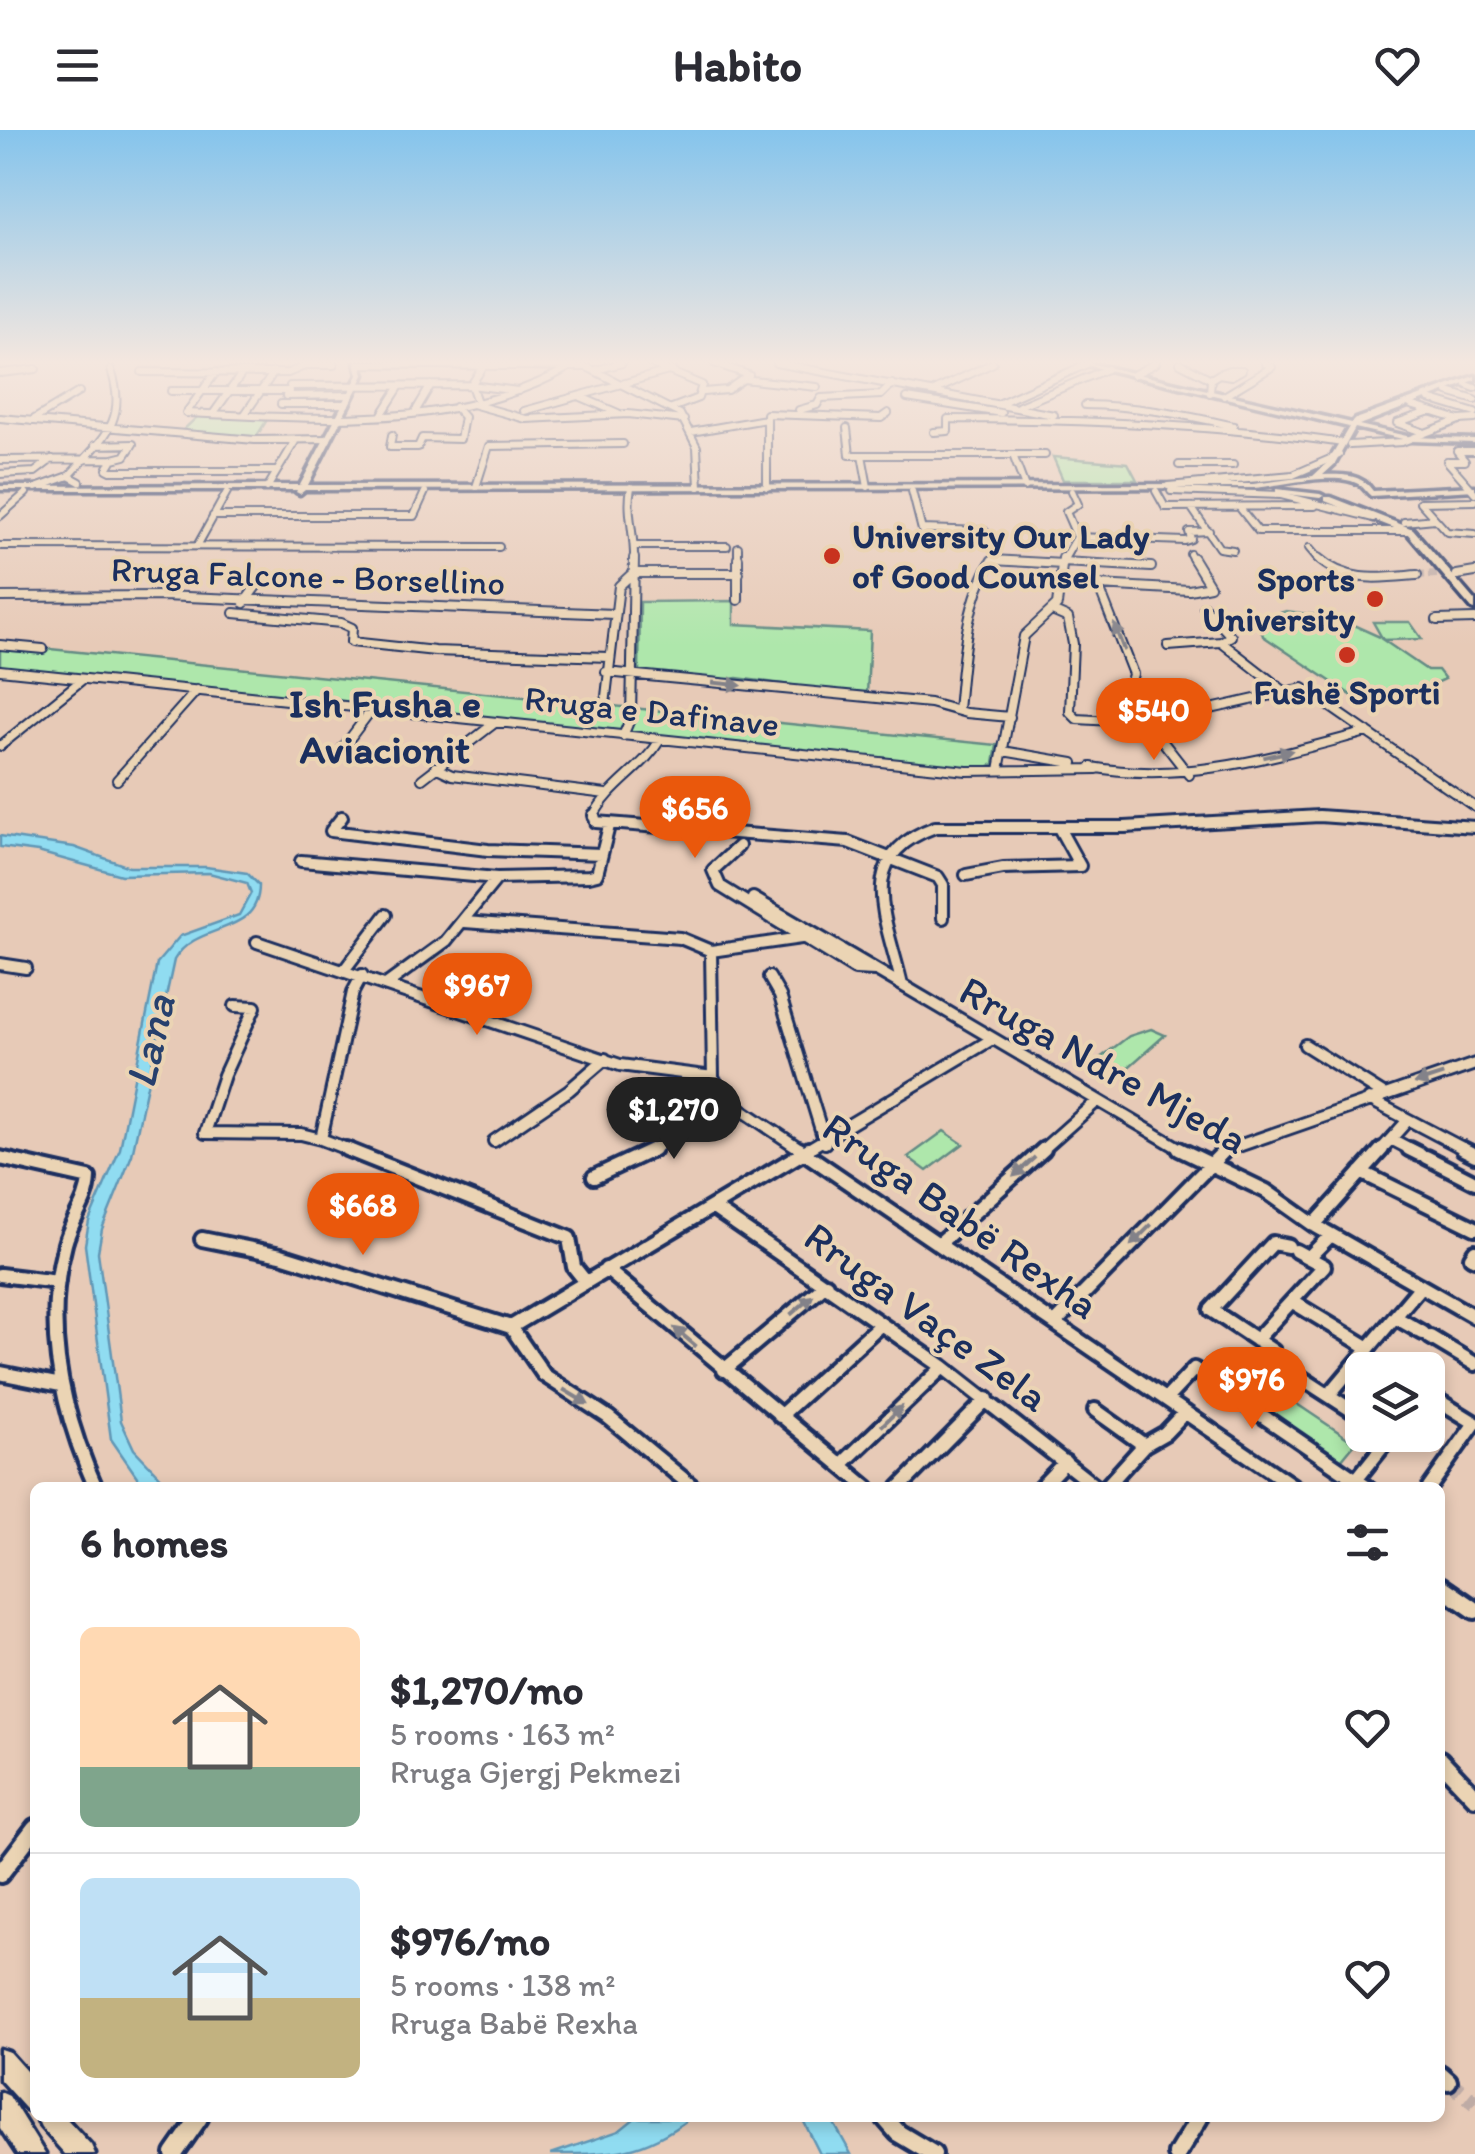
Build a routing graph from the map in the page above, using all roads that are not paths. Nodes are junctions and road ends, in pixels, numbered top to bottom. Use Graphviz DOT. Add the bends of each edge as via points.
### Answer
graph roads {
  1 [pos="119,457"];
  2 [pos="285,457"];
  3 [pos="318,457"];
  4 [pos="485,457"];
  5 [pos="698,457"];
  6 [pos="767,457"];
  7 [pos="862,457"];
  8 [pos="1014,457"];
  9 [pos="1333,457"];
  10 [pos="1337,457"];
  11 [pos="1345,457"];
  12 [pos="1462,457"];
  13 [pos="82,459"];
  14 [pos="114,459"];
  15 [pos="0,460"];
  16 [pos="52,460"];
  17 [pos="277,471"];
  18 [pos="0,474"];
  19 [pos="69,476"];
  20 [pos="1311,479"];
  21 [pos="1357,480"];
  22 [pos="80,482"];
  23 [pos="1191,482"];
  24 [pos="1232,482"];
  25 [pos="1025,486"];
  26 [pos="476,487"];
  27 [pos="699,487"];
  28 [pos="767,487"];
  29 [pos="868,487"];
  30 [pos="36,488"];
  31 [pos="266,488"];
  32 [pos="1170,488"];
  33 [pos="630,489"];
  34 [pos="0,490"];
  35 [pos="301,490"];
  36 [pos="1156,490"];
  37 [pos="1474,490"];
  38 [pos="912,491"];
  39 [pos="1072,491"];
  40 [pos="24,495"];
  41 [pos="424,495"];
  42 [pos="225,496"];
  43 [pos="1370,496"];
  44 [pos="1324,500"];
  45 [pos="1473,503"];
  46 [pos="1191,507"];
  47 [pos="1238,507"];
  48 [pos="0,516"];
  49 [pos="213,516"];
  50 [pos="1435,519"];
  51 [pos="1407,526"];
  52 [pos="922,529"];
  53 [pos="1475,530"];
  54 [pos="985,531"];
  55 [pos="1209,531"];
  56 [pos="1077,537"];
  57 [pos="0,546"];
  58 [pos="198,546"];
  59 [pos="634,546"];
  60 [pos="926,546"];
  61 [pos="498,547"];
  62 [pos="1308,548"];
  63 [pos="1233,550"];
  64 [pos="1190,554"];
  65 [pos="1063,563"];
  66 [pos="1151,568"];
  67 [pos="634,572"];
  68 [pos="1475,572"];
  69 [pos="739,573"];
  70 [pos="1447,574"];
  71 [pos="1417,575"];
  72 [pos="260,581"];
  73 [pos="1063,583"];
  74 [pos="1098,585"];
  75 [pos="1475,596"];
  76 [pos="0,597"];
  77 [pos="1196,598"];
  78 [pos="248,600"];
  79 [pos="738,600"];
  80 [pos="1475,607"];
  81 [pos="1052,612"];
  82 [pos="614,614"];
  83 [pos="1437,620"];
  84 [pos="1475,620"];
  85 [pos="1222,642"];
  86 [pos="0,645"];
  87 [pos="1168,646"];
  88 [pos="43,650"];
  89 [pos="608,657"];
  90 [pos="0,670"];
  91 [pos="606,672"];
  92 [pos="630,674"];
  93 [pos="83,678"];
  94 [pos="197,690"];
  95 [pos="1284,691"];
  96 [pos="605,706"];
  97 [pos="372,708"];
  98 [pos="958,710"];
  99 [pos="1010,717"];
  100 [pos="496,722"];
  101 [pos="1150,723"];
  102 [pos="1367,732"];
  103 [pos="624,736"];
  104 [pos="660,740"];
  105 [pos="0,746"];
  106 [pos="342,749"];
  107 [pos="1003,751"];
  108 [pos="436,767"];
  109 [pos="1098,769"];
  110 [pos="1000,770"];
  111 [pos="1189,775"];
  112 [pos="422,779"];
  113 [pos="117,780"];
  114 [pos="606,794"];
  115 [pos="1475,807"];
  116 [pos="342,817"];
  117 [pos="609,826"];
  118 [pos="1475,827"];
  119 [pos="1059,828"];
  120 [pos="739,846"];
  121 [pos="602,854"];
  122 [pos="889,856"];
  123 [pos="300,861"];
  124 [pos="966,875"];
  125 [pos="497,878"];
  126 [pos="719,879"];
  127 [pos="386,915"];
  128 [pos="942,918"];
  129 [pos="465,922"];
  130 [pos="801,938"];
  131 [pos="256,942"];
  132 [pos="711,951"];
  133 [pos="0,964"];
  134 [pos="26,968"];
  135 [pos="345,969"];
  136 [pos="875,970"];
  137 [pos="362,975"];
  138 [pos="769,977"];
  139 [pos="387,984"];
  140 [pos="902,985"];
  141 [pos="235,1006"];
  142 [pos="989,1041"];
  143 [pos="1305,1045"];
  144 [pos="605,1059"];
  145 [pos="1475,1064"];
  146 [pos="713,1077"];
  147 [pos="1384,1094"];
  148 [pos="726,1099"];
  149 [pos="1369,1099"];
  150 [pos="1096,1102"];
  151 [pos="1408,1120"];
  152 [pos="1391,1138"];
  153 [pos="321,1139"];
  154 [pos="494,1141"];
  155 [pos="824,1143"];
  156 [pos="809,1152"];
  157 [pos="1475,1155"];
  158 [pos="0,1158"];
  159 [pos="1209,1166"];
  160 [pos="1362,1172"];
  161 [pos="594,1176"];
  162 [pos="1475,1182"];
  163 [pos="712,1207"];
  164 [pos="1314,1225"];
  165 [pos="1475,1228"];
  166 [pos="1331,1235"];
  167 [pos="202,1240"];
  168 [pos="941,1242"];
  169 [pos="1298,1251"];
  170 [pos="1475,1251"];
  171 [pos="1475,1259"];
  172 [pos="606,1270"];
  173 [pos="0,1274"];
  174 [pos="58,1282"];
  175 [pos="586,1282"];
  176 [pos="826,1284"];
  177 [pos="1421,1286"];
  178 [pos="1293,1302"];
  179 [pos="1396,1316"];
  180 [pos="1475,1317"];
  181 [pos="1055,1323"];
  182 [pos="881,1324"];
  183 [pos="511,1327"];
  184 [pos="1256,1340"];
  185 [pos="1369,1348"];
  186 [pos="1475,1364"];
  187 [pos="943,1367"];
  188 [pos="1272,1367"];
  189 [pos="724,1370"];
  190 [pos="0,1374"];
  191 [pos="61,1385"];
  192 [pos="1329,1395"];
  193 [pos="987,1399"];
  194 [pos="1166,1399"];
  195 [pos="1242,1402"];
  196 [pos="1445,1404"];
  197 [pos="1345,1406"];
  198 [pos="1096,1410"];
  199 [pos="1184,1412"];
  200 [pos="780,1416"];
  201 [pos="1475,1423"];
  202 [pos="1144,1445"];
  203 [pos="1381,1452"];
  204 [pos="1065,1462"];
  205 [pos="841,1465"];
  206 [pos="94,1482"];
  207 [pos="687,1482"];
  208 [pos="861,1482"];
  209 [pos="905,1482"];
  210 [pos="1046,1482"];
  211 [pos="1090,1482"];
  212 [pos="1110,1482"];
  213 [pos="1287,1482"];
  214 [pos="1359,1482"];
  215 [pos="1363,1482"];
  216 [pos="1433,1482"];
  217 [pos="1445,1589"];
  218 [pos="1475,1610"];
  219 [pos="1445,1763"];
  220 [pos="1468,1779"];
  221 [pos="1475,1797"];
  222 [pos="30,1835"];
  223 [pos="0,1874"];
  224 [pos="0,2061"];
  225 [pos="30,2094"];
  226 [pos="0,2105"];
  227 [pos="54,2122"];
  228 [pos="197,2122"];
  229 [pos="889,2122"];
  230 [pos="1197,2122"];
  231 [pos="32,2154"];
  232 [pos="82,2154"];
  233 [pos="174,2154"];
  234 [pos="933,2154"];
  235 [pos="1177,2154"];
  1 -- 14 [label="street"];
  2 -- 17 [label="street"];
  3 -- 35 [label="main road"];
  4 -- 26 [label="street"];
  5 -- 27 [label="street"];
  6 -- 28 [label="street"];
  7 -- 29 [label="street"];
  8 -- 25 [label="street"];
  9 -- 24 [label="street" via="1288,478"];
  10 -- 20 [label="main road"];
  11 -- 21 [label="main road"];
  12 -- 37 [label="street" via="1447,461"];
  13 -- 14 [label="street"];
  13 -- 16 [label="street"];
  13 -- 19 [label="street"];
  14 -- 17 [label="street" via="107,468"];
  15 -- 16 [label="street"];
  16 -- 18 [label="street" via="32,474"];
  17 -- 31 [label="street"];
  19 -- 22 [label="street"];
  19 -- 30 [label="street"];
  20 -- 21 [label="main road"];
  20 -- 32 [label="main road"];
  20 -- 44 [label="main road" via="1306,488"];
  21 -- 43 [label="main road" via="1371,489"];
  23 -- 24 [label="street"];
  23 -- 24 [label="street" via="1179,465 1236,462"];
  23 -- 32 [label="street"];
  25 -- 29 [label="main road"];
  25 -- 32 [label="main road"];
  26 -- 33 [label="main road"];
  26 -- 35 [label="main road"];
  27 -- 28 [label="main road"];
  27 -- 33 [label="main road"];
  28 -- 29 [label="main road"];
  30 -- 31 [label="main road"];
  30 -- 34 [label="main road"];
  31 -- 35 [label="main road"];
  32 -- 36 [label="main road"];
  32 -- 44 [label="main road" via="1268,490"];
  33 -- 38 [label="main road"];
  33 -- 41 [label="main road"];
  33 -- 59 [label="street" via="626,514"];
  34 -- 40 [label="main road"];
  35 -- 41 [label="main road"];
  35 -- 42 [label="main road"];
  36 -- 39 [label="main road"];
  36 -- 46 [label="street" via="1165,508"];
  37 -- 43 [label="main road"];
  38 -- 39 [label="main road"];
  38 -- 52 [label="street"];
  39 -- 56 [label="street" via="1078,505 1066,512"];
  40 -- 42 [label="main road"];
  40 -- 48 [label="street"];
  41 -- 49 [label="street" via="414,516"];
  42 -- 49 [label="street"];
  43 -- 44 [label="main road"];
  43 -- 51 [label="main road"];
  44 -- 47 [label="street"];
  44 -- 51 [label="main road"];
  45 -- 50 [label="street" via="1420,502"];
  46 -- 47 [label="street"];
  46 -- 55 [label="street"];
  47 -- 51 [label="street" via="1258,532"];
  49 -- 58 [label="street"];
  50 -- 51 [label="street"];
  50 -- 53 [label="street" via="1449,533"];
  51 -- 70 [label="main road"];
  52 -- 54 [label="street"];
  52 -- 60 [label="street"];
  55 -- 56 [label="street" via="1189,532 1186,541"];
  55 -- 63 [label="street" via="1219,548"];
  56 -- 65 [label="street"];
  57 -- 58 [label="street"];
  58 -- 61 [label="street"];
  59 -- 67 [label="street"];
  59 -- 69 [label="street" via="738,547"];
  62 -- 71 [label="street" via="1324,568 1342,576"];
  64 -- 77 [label="street" via="1212,585"];
  65 -- 66 [label="street"];
  65 -- 73 [label="street"];
  65 -- 98 [label="street" via="992,560 965,640"];
  67 -- 69 [label="street"];
  67 -- 82 [label="street" via="621,582"];
  67 -- 92 [label="street"];
  68 -- 70 [label="street"];
  69 -- 79 [label="street"];
  70 -- 75 [label="main road"];
  70 -- 80 [label="main road"];
  72 -- 78 [label="street"];
  73 -- 74 [label="street"];
  73 -- 81 [label="street"];
  74 -- 77 [label="street"];
  101 -- 74 [label="street, one-way" via="1125,692 1133,674"];
  76 -- 78 [label="street, Rruga Falcone - Borsellino"];
  77 -- 85 [label="street" via="1231,636"];
  78 -- 82 [label="street, Rruga Falcone - Borsellino"];
  78 -- 89 [label="street" via="234,613 341,623 352,628 352,642"];
  81 -- 99 [label="street" via="1024,636"];
  81 -- 101 [label="street" via="1066,615 1073,644 1072,714 1089,721"];
  82 -- 89 [label="street"];
  83 -- 84 [label="street"];
  85 -- 87 [label="street"];
  85 -- 95 [label="street"];
  86 -- 88 [label="street"];
  89 -- 91 [label="street"];
  90 -- 93 [label="street, Rruga e Dafinave"];
  91 -- 92 [label="street"];
  91 -- 96 [label="street"];
  92 -- 98 [label="street, one-way"];
  92 -- 103 [label="street"];
  93 -- 94 [label="street, Rruga e Dafinave"];
  93 -- 105 [label="street"];
  94 -- 97 [label="street, Rruga e Dafinave"];
  94 -- 113 [label="street"];
  95 -- 101 [label="street"];
  95 -- 102 [label="street" via="1307,689"];
  97 -- 100 [label="street, Rruga e Dafinave"];
  97 -- 106 [label="street"];
  98 -- 99 [label="street"];
  99 -- 107 [label="street"];
  100 -- 103 [label="street, Rruga e Dafinave"];
  100 -- 108 [label="street"];
  101 -- 111 [label="street"];
  111 -- 102 [label="street, one-way"];
  102 -- 115 [label="street"];
  103 -- 104 [label="street, Rruga e Dafinave"];
  104 -- 110 [label="street, Rruga e Dafinave"];
  104 -- 114 [label="street" via="648,762"];
  107 -- 109 [label="street"];
  107 -- 110 [label="street"];
  108 -- 112 [label="street"];
  108 -- 114 [label="street" via="452,775"];
  109 -- 110 [label="street, Rruga e Dafinave"];
  109 -- 111 [label="street"];
  114 -- 117 [label="street" via="593,816"];
  116 -- 121 [label="street" via="331,832 488,850"];
  117 -- 121 [label="street"];
  117 -- 122 [label="street" via="818,838"];
  118 -- 119 [label="street" via="1319,816"];
  119 -- 122 [label="street" via="935,828"];
  119 -- 124 [label="street" via="1080,866"];
  120 -- 126 [label="street" via="712,870"];
  121 -- 125 [label="street" via="596,874"];
  122 -- 128 [label="street, Rruga Ndre Mjeda" via="942,881"];
  122 -- 140 [label="street, Rruga Ndre Mjeda" via="879,874 879,894"];
  123 -- 125 [label="street"];
  125 -- 129 [label="street"];
  126 -- 130 [label="street" via="720,886"];
  126 -- 136 [label="street"];
  127 -- 135 [label="street"];
  129 -- 132 [label="street" via="696,942"];
  129 -- 139 [label="street"];
  130 -- 132 [label="street"];
  130 -- 136 [label="street" via="854,969"];
  131 -- 135 [label="street"];
  132 -- 146 [label="street, Rruga Babë Rexha"];
  133 -- 134 [label="street"];
  135 -- 137 [label="street"];
  136 -- 140 [label="street"];
  137 -- 139 [label="street"];
  137 -- 153 [label="street"];
  138 -- 155 [label="street"];
  139 -- 144 [label="street"];
  140 -- 142 [label="street, Rruga Ndre Mjeda"];
  141 -- 153 [label="street" via="255,1008 205,1133"];
  142 -- 150 [label="street, Rruga Ndre Mjeda"];
  142 -- 155 [label="street"];
  143 -- 147 [label="street"];
  144 -- 146 [label="street" via="634,1069"];
  144 -- 154 [label="street"];
  145 -- 147 [label="street, one-way"];
  146 -- 148 [label="street, Rruga Babë Rexha"];
  147 -- 149 [label="street"];
  148 -- 156 [label="street, Rruga Babë Rexha"];
  148 -- 161 [label="street" via="648,1153"];
  149 -- 151 [label="street"];
  149 -- 159 [label="street" via="1236,1143"];
  150 -- 159 [label="street, Rruga Ndre Mjeda"];
  150 -- 168 [label="street, one-way"];
  151 -- 152 [label="street"];
  151 -- 157 [label="street"];
  152 -- 160 [label="street"];
  152 -- 162 [label="street"];
  153 -- 175 [label="street" via="569,1238 574,1267"];
  155 -- 156 [label="street"];
  156 -- 163 [label="street"];
  156 -- 168 [label="street, Rruga Babë Rexha"];
  158 -- 174 [label="street" via="89,1178"];
  159 -- 164 [label="street, Rruga Ndre Mjeda" via="1266,1191"];
  159 -- 181 [label="street, one-way"];
  160 -- 164 [label="street"];
  160 -- 165 [label="street"];
  163 -- 172 [label="street"];
  163 -- 176 [label="street, Rruga Vaçe Zela"];
  164 -- 166 [label="street, Rruga Ndre Mjeda"];
  166 -- 169 [label="street"];
  166 -- 177 [label="street, Rruga Ndre Mjeda"];
  167 -- 183 [label="street" via="281,1255"];
  168 -- 181 [label="street, Rruga Babë Rexha"];
  169 -- 178 [label="street" via="1324,1266"];
  169 -- 184 [label="street" via="1273,1243 1211,1310"];
  170 -- 171 [label="street"];
  172 -- 175 [label="street"];
  189 -- 172 [label="street, one-way"];
  173 -- 174 [label="street"];
  174 -- 191 [label="street"];
  175 -- 183 [label="street"];
  176 -- 182 [label="street, Rruga Vaçe Zela"];
  189 -- 176 [label="street, one-way"];
  177 -- 179 [label="street"];
  177 -- 180 [label="street, Rruga Ndre Mjeda"];
  178 -- 184 [label="street"];
  178 -- 185 [label="street"];
  179 -- 185 [label="street"];
  179 -- 186 [label="street"];
  181 -- 194 [label="street, Rruga Babë Rexha"];
  182 -- 187 [label="street, Rruga Vaçe Zela"];
  182 -- 200 [label="street"];
  183 -- 207 [label="street, one-way" via="544,1376 608,1417"];
  184 -- 188 [label="street" via="1273,1351"];
  185 -- 192 [label="street"];
  187 -- 193 [label="street, Rruga Vaçe Zela"];
  205 -- 187 [label="street, one-way"];
  188 -- 192 [label="street"];
  188 -- 195 [label="street"];
  189 -- 200 [label="street"];
  190 -- 191 [label="street"];
  191 -- 206 [label="street"];
  192 -- 197 [label="street"];
  193 -- 204 [label="street, Rruga Vaçe Zela"];
  193 -- 209 [label="street"];
  194 -- 195 [label="street" via="1194,1369"];
  194 -- 199 [label="street, Rruga Babë Rexha"];
  195 -- 214 [label="street"];
  196 -- 201 [label="street"];
  198 -- 202 [label="street"];
  199 -- 202 [label="street"];
  199 -- 213 [label="street, Rruga Babë Rexha"];
  200 -- 205 [label="street"];
  201 -- 216 [label="street"];
  202 -- 212 [label="street"];
  203 -- 215 [label="street"];
  204 -- 210 [label="street"];
  204 -- 211 [label="street, Rruga Vaçe Zela"];
  205 -- 208 [label="street"];
  217 -- 218 [label="street"];
  219 -- 220 [label="street"];
  220 -- 221 [label="street"];
  222 -- 223 [label="street"];
  224 -- 225 [label="main road"];
  226 -- 231 [label="main road"];
  227 -- 232 [label="main road"];
  228 -- 233 [label="street"];
  229 -- 234 [label="street"];
  230 -- 235 [label="street"];
}
